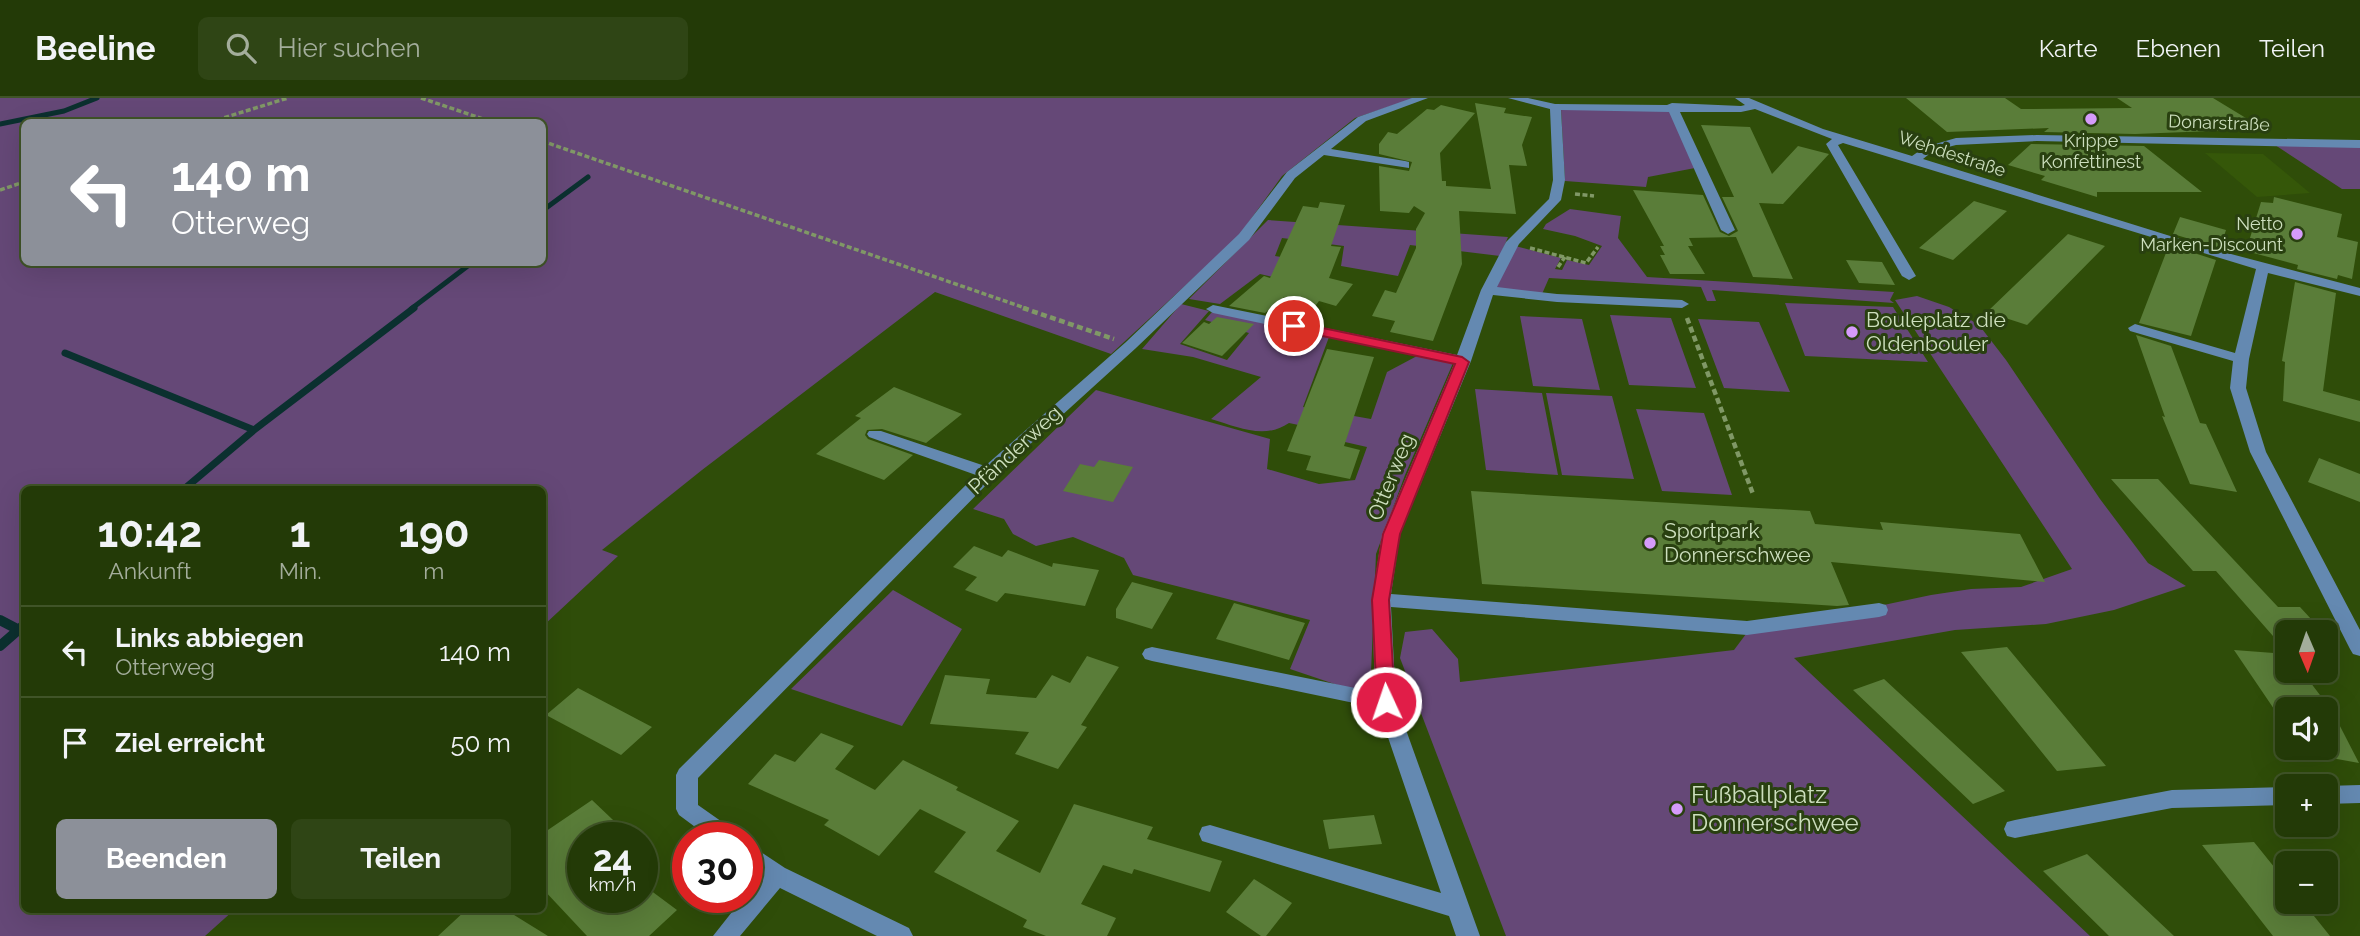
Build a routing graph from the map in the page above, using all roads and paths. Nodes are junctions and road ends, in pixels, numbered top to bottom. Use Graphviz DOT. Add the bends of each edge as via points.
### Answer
graph roads {
  1 [pos="288,98"];
  2 [pos="421,98"];
  3 [pos="1423,98"];
  4 [pos="1513,98"];
  5 [pos="1740,98"];
  6 [pos="1672,106"];
  7 [pos="1756,106"];
  8 [pos="1555,107"];
  9 [pos="220,119"];
  10 [pos="483,119"];
  11 [pos="1842,138"];
  12 [pos="546,142"];
  13 [pos="2360,144"];
  14 [pos="1321,151"];
  15 [pos="1914,160"];
  16 [pos="1405,165"];
  17 [pos="21,183"];
  18 [pos="0,190"];
  19 [pos="1728,230"];
  20 [pos="1513,243"];
  21 [pos="1598,247"];
  22 [pos="1566,257"];
  23 [pos="1558,267"];
  24 [pos="2263,268"];
  25 [pos="1909,276"];
  26 [pos="1488,290"];
  27 [pos="2360,292"];
  28 [pos="1682,304"];
  29 [pos="1213,309"];
  30 [pos="2135,328"];
  31 [pos="1131,345"];
  32 [pos="2241,359"];
  33 [pos="1462,362"];
  34 [pos="876,434"];
  35 [pos="988,473"];
  36 [pos="1753,494"];
  37 [pos="1381,600"];
  38 [pos="1879,610"];
  39 [pos="2360,649"];
  40 [pos="1152,654"];
  41 [pos="1386,702"];
  42 [pos="2360,794"];
  43 [pos="2338,795"];
  44 [pos="2275,796"];
  45 [pos="704,822"];
  46 [pos="2015,829"];
  47 [pos="1210,834"];
  48 [pos="763,864"];
  49 [pos="777,874"];
  50 [pos="1457,908"];
  51 [pos="725,936"];
  52 [pos="901,936"];
  53 [pos="1468,936"];
  1 -- 9 [label="path"];
  2 -- 10 [label="path"];
  3 -- 14 [label="street, Pfänderweg" via="1362,119"];
  4 -- 8 [label="street"];
  5 -- 7 [label="street, Wehdestraße"];
  6 -- 7 [label="street"];
  6 -- 8 [label="street"];
  6 -- 19 [label="street"];
  7 -- 11 [label="street, Wehdestraße"];
  8 -- 20 [label="street, Otterweg" via="1559,180 1555,200"];
  11 -- 15 [label="street, Wehdestraße"];
  11 -- 25 [label="street" via="1832,144"];
  12 -- 31 [label="path"];
  13 -- 15 [label="street, Donarstraße" via="2037,138 1956,142 1929,149"];
  14 -- 16 [label="street"];
  14 -- 31 [label="street, Pfänderweg" via="1291,175 1244,237"];
  15 -- 24 [label="street, Wehdestraße"];
  17 -- 18 [label="path"];
  20 -- 22 [label="path"];
  20 -- 26 [label="street, Otterweg"];
  21 -- 22 [label="path" via="1587,263"];
  22 -- 23 [label="path"];
  24 -- 27 [label="street, Wehdestraße"];
  24 -- 32 [label="street"];
  26 -- 28 [label="street"];
  26 -- 33 [label="street, Otterweg"];
  28 -- 36 [label="path"];
  29 -- 33 [label="street"];
  30 -- 32 [label="street"];
  31 -- 35 [label="street, Pfänderweg"];
  32 -- 39 [label="street" via="2238,388 2258,452"];
  33 -- 37 [label="street, Otterweg" via="1391,534"];
  34 -- 35 [label="street"];
  35 -- 45 [label="street, Pfänderweg" via="687,775 687,810"];
  37 -- 38 [label="street" via="1746,628"];
  37 -- 41 [label="street, Otterweg"];
  40 -- 41 [label="street"];
  41 -- 50 [label="street, Otterweg"];
  42 -- 43 [label="street"];
  44 -- 46 [label="street" via="2172,799"];
  47 -- 50 [label="street"];
  48 -- 49 [label="street"];
  49 -- 51 [label="street"];
  49 -- 52 [label="street"];
  50 -- 53 [label="street, Otterweg"];
}
